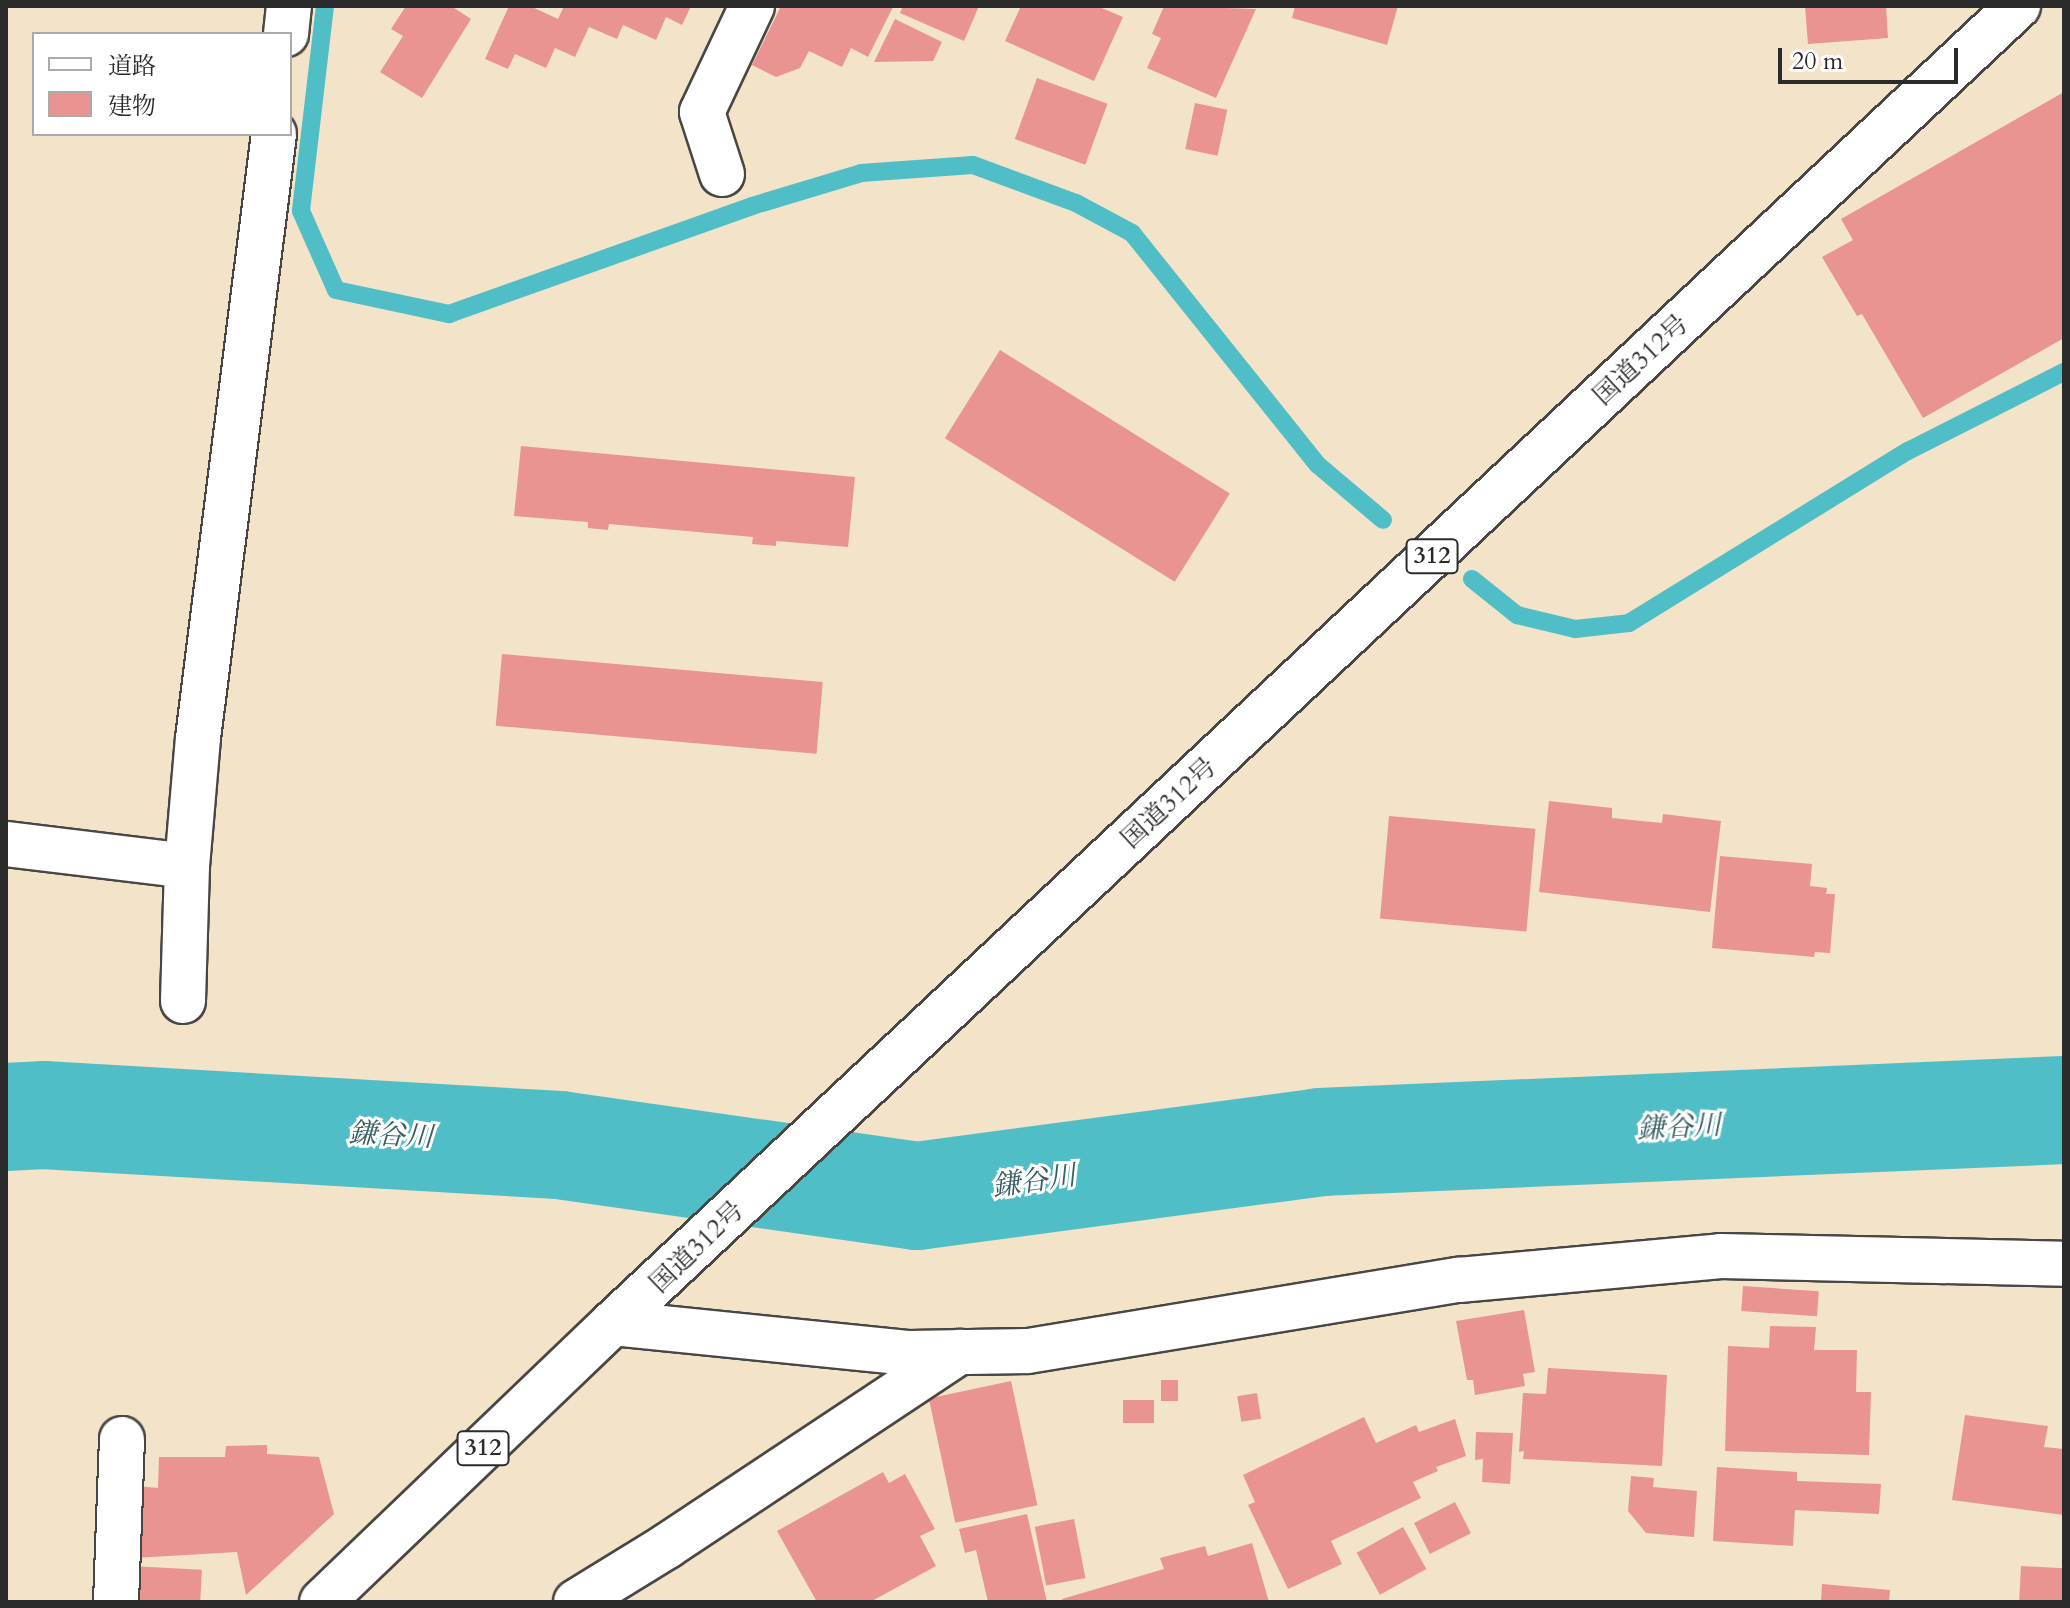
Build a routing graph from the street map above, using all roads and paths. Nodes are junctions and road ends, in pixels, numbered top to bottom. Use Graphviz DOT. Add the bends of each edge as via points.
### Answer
graph roads {
  1 [pos="289,6"];
  2 [pos="752,6"];
  3 [pos="2018,6"];
  4 [pos="286,32"];
  5 [pos="274,136"];
  6 [pos="722,174"];
  7 [pos="6,844"];
  8 [pos="187,866"];
  9 [pos="183,1001"];
  10 [pos="2064,1264"];
  11 [pos="629,1310"];
  12 [pos="959,1352"];
  13 [pos="122,1439"];
  14 [pos="116,1602"];
  15 [pos="322,1602"];
  16 [pos="576,1602"];
  1 -- 4 [label="main road"];
  2 -- 6 [label="main road" via="702,112"];
  3 -- 11 [label="main road, 国道312号 / 312"];
  5 -- 8 [label="main road" via="198,738"];
  7 -- 8 [label="main road"];
  8 -- 9 [label="main road"];
  10 -- 12 [label="main road" via="1721,1256 1459,1280 1028,1351"];
  11 -- 12 [label="main road" via="909,1353"];
  11 -- 15 [label="main road, 国道312号 / 312"];
  12 -- 16 [label="main road"];
  13 -- 14 [label="main road"];
}
